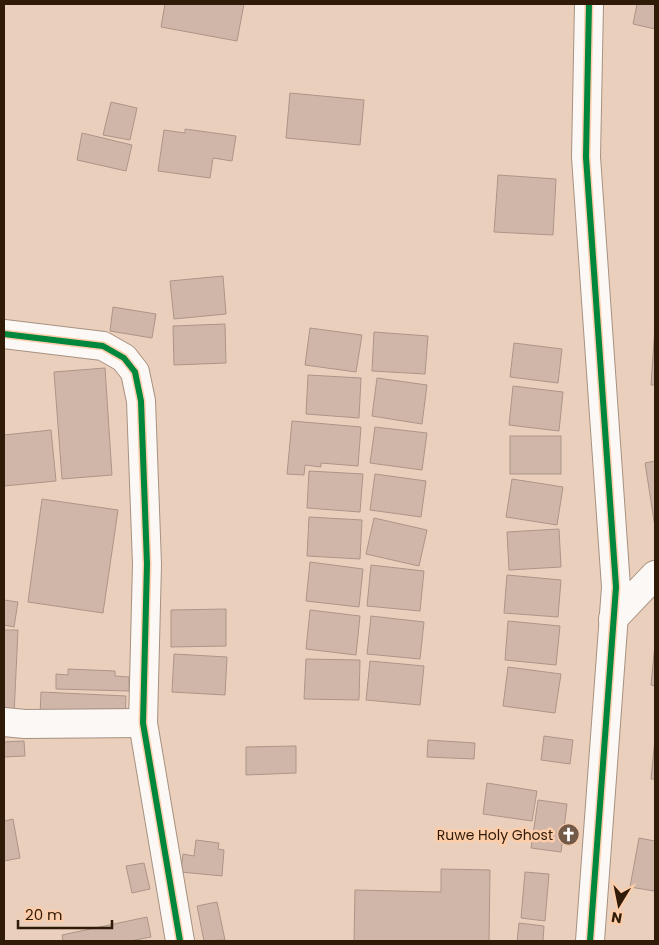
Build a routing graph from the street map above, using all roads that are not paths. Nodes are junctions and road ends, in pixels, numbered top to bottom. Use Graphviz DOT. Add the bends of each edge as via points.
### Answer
graph roads {
  1 [pos="589,4"];
  2 [pos="4,334"];
  3 [pos="655,574"];
  4 [pos="614,619"];
  5 [pos="4,722"];
  6 [pos="143,722"];
  7 [pos="180,941"];
  8 [pos="590,941"];
  1 -- 4 [label="street" via="586,157 616,587"];
  2 -- 6 [label="street" via="103,346 124,358 135,372 141,401 147,564"];
  3 -- 4 [label="street"];
  4 -- 8 [label="street"];
  5 -- 6 [label="street"];
  6 -- 7 [label="street"];
}
